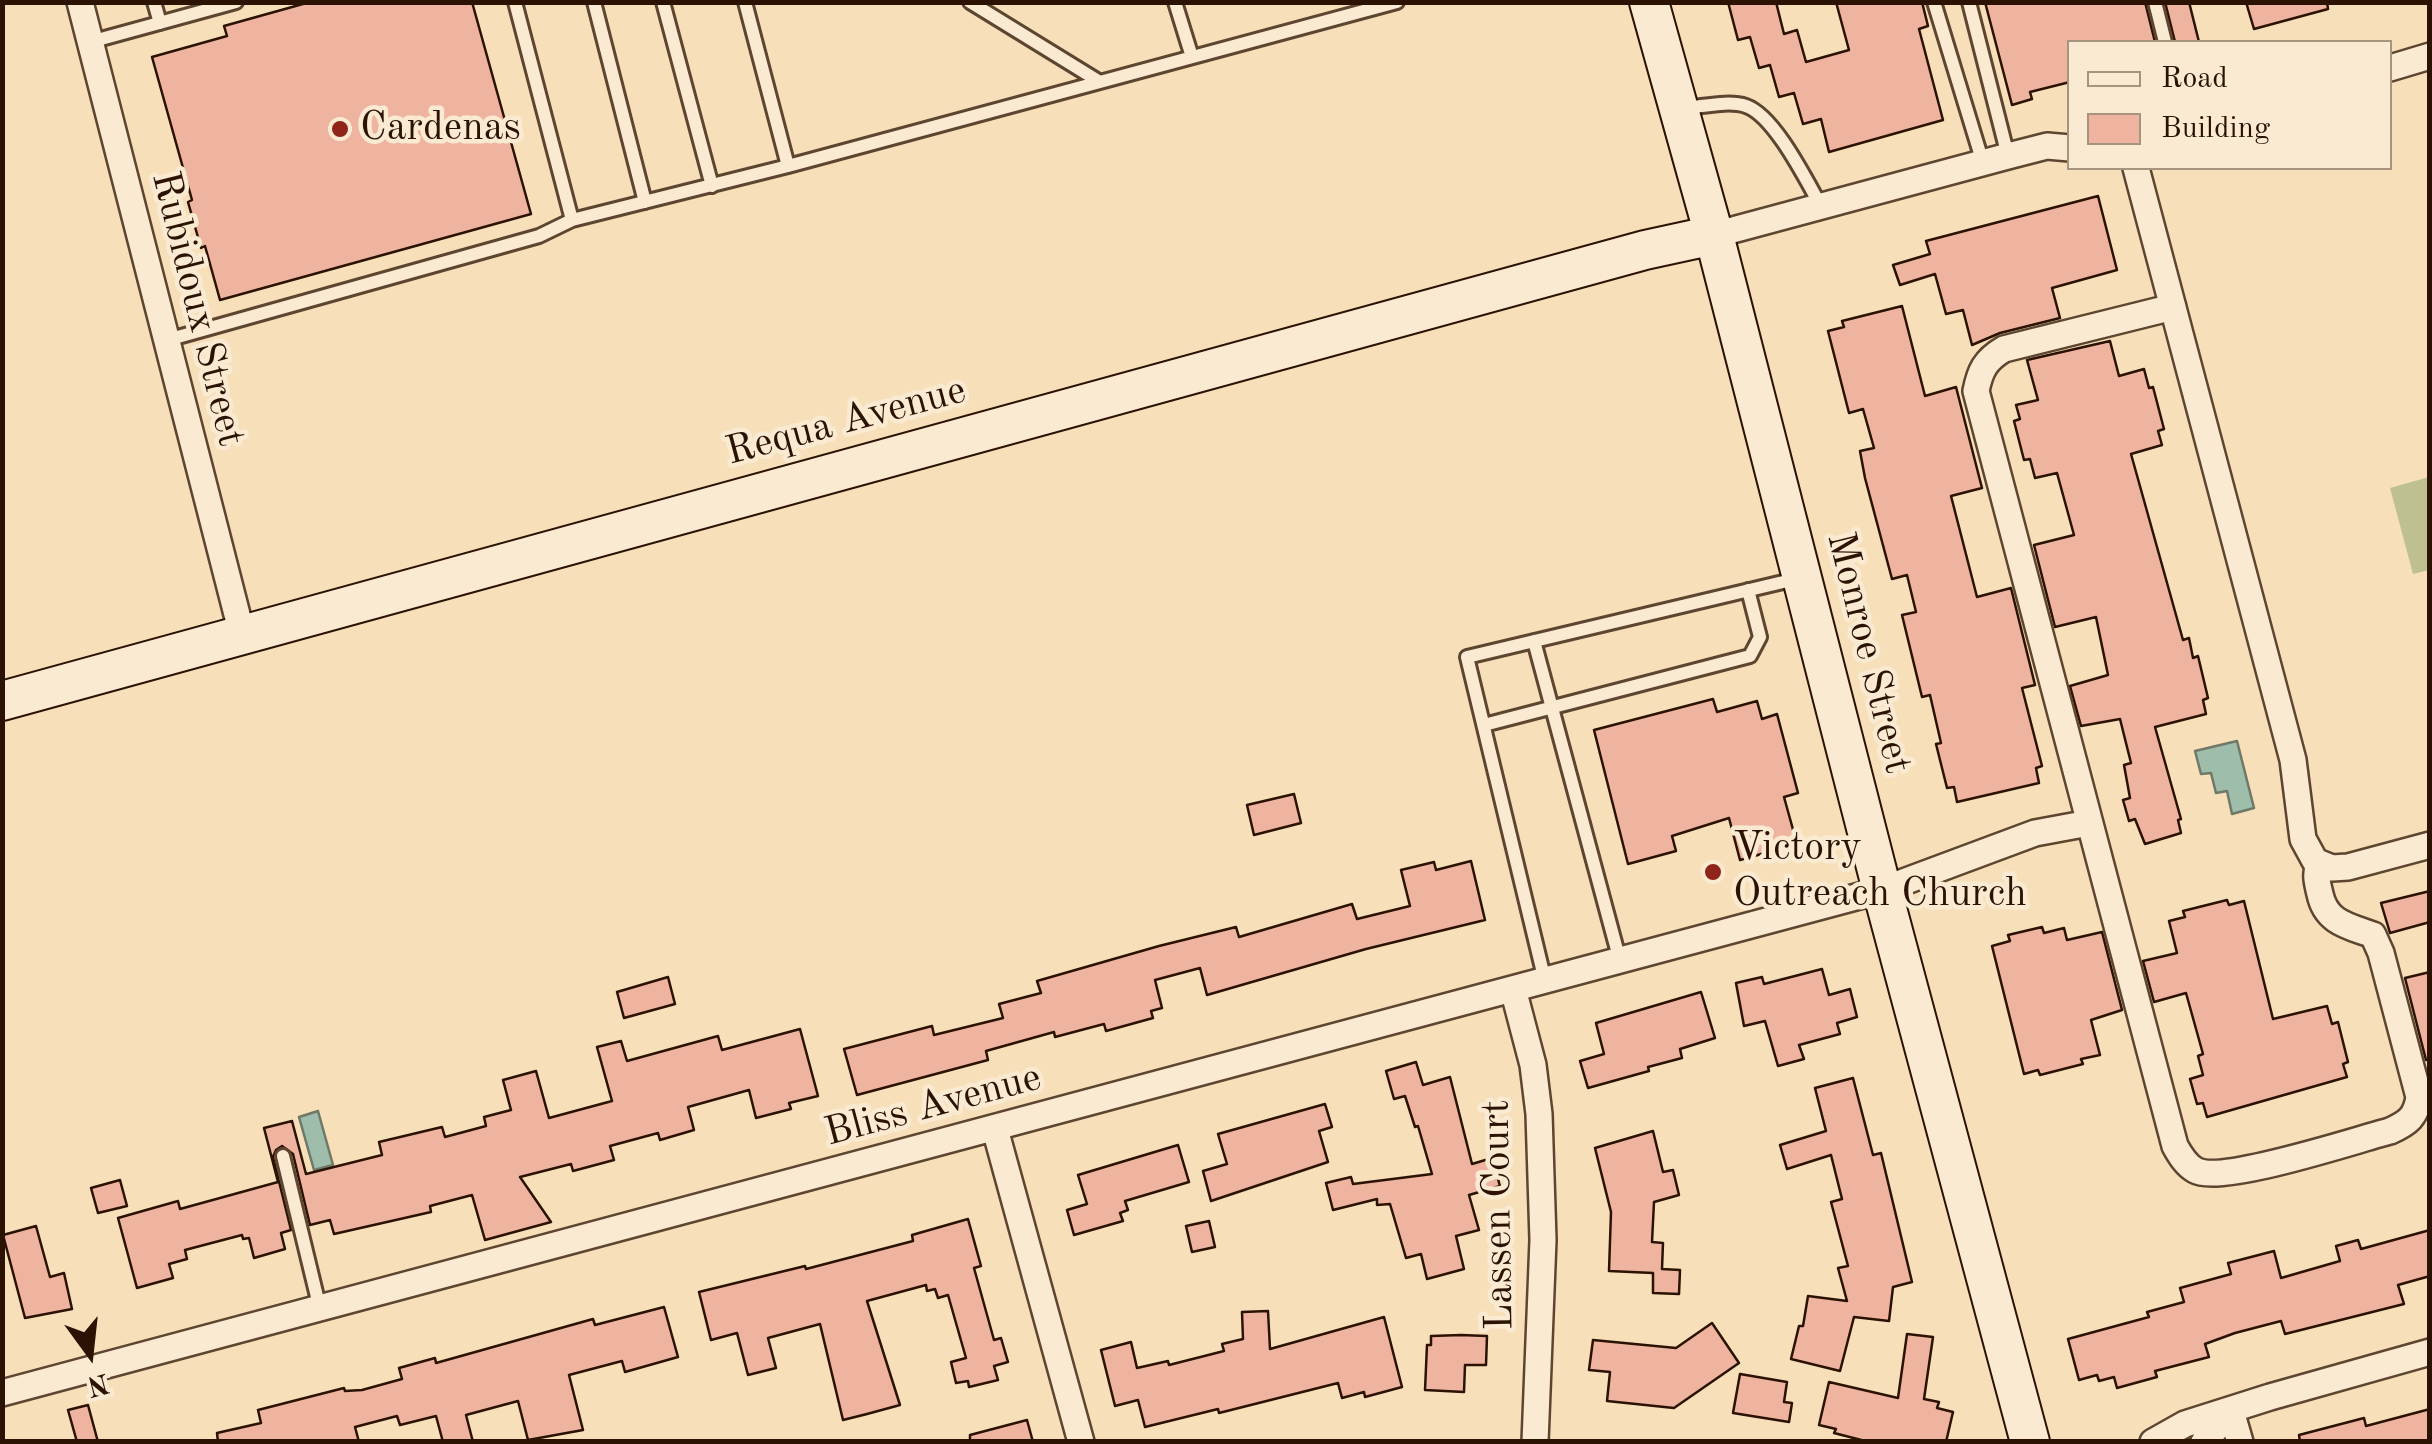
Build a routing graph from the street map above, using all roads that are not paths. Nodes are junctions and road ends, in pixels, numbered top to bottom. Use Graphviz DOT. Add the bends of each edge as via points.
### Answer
graph roads {
  1 [pos="80,2"];
  2 [pos="154,2"];
  3 [pos="516,2"];
  4 [pos="594,2"];
  5 [pos="663,2"];
  6 [pos="745,2"];
  7 [pos="970,2"];
  8 [pos="1176,2"];
  9 [pos="1397,2"];
  10 [pos="1649,2"];
  11 [pos="1934,2"];
  12 [pos="1969,2"];
  13 [pos="2156,2"];
  14 [pos="228,4"];
  15 [pos="160,24"];
  16 [pos="2166,40"];
  17 [pos="90,42"];
  18 [pos="2430,56"];
  19 [pos="1192,58"];
  20 [pos="2392,67"];
  21 [pos="1100,82"];
  22 [pos="1678,108"];
  23 [pos="2067,148"];
  24 [pos="1996,159"];
  25 [pos="788,166"];
  26 [pos="2137,170"];
  27 [pos="712,186"];
  28 [pos="645,202"];
  29 [pos="1822,208"];
  30 [pos="572,220"];
  31 [pos="1714,235"];
  32 [pos="2173,307"];
  33 [pos="166,340"];
  34 [pos="1802,577"];
  35 [pos="1748,590"];
  36 [pos="242,634"];
  37 [pos="1534,641"];
  38 [pos="2,701"];
  39 [pos="1552,708"];
  40 [pos="1484,725"];
  41 [pos="2089,822"];
  42 [pos="2430,846"];
  43 [pos="2319,862"];
  44 [pos="1882,890"];
  45 [pos="1620,961"];
  46 [pos="1545,981"];
  47 [pos="1513,990"];
  48 [pos="995,1129"];
  49 [pos="283,1156"];
  50 [pos="320,1309"];
  51 [pos="2430,1352"];
  52 [pos="2,1394"];
  53 [pos="2231,1411"];
  54 [pos="1081,1442"];
  55 [pos="1535,1442"];
  56 [pos="2030,1442"];
  57 [pos="2153,1442"];
  58 [pos="2204,1442"];
  59 [pos="2240,1442"];
  1 -- 17 [label="street, Rubidoux Street"];
  2 -- 15 [label="lane"];
  3 -- 30 [label="lane"];
  4 -- 28 [label="lane"];
  5 -- 27 [label="lane"];
  6 -- 25 [label="lane"];
  7 -- 21 [label="lane"];
  8 -- 19 [label="lane"];
  9 -- 19 [label="lane"];
  10 -- 22 [label="street, Monroe Street"];
  11 -- 24 [label="lane"];
  12 -- 24 [label="lane"];
  13 -- 16 [label="lane"];
  14 -- 15 [label="lane"];
  15 -- 17 [label="lane"];
  17 -- 33 [label="street, Rubidoux Street"];
  18 -- 20 [label="street"];
  19 -- 21 [label="lane"];
  21 -- 25 [label="lane"];
  22 -- 29 [label="lane" via="1745,106 1760,114"];
  22 -- 31 [label="street, Monroe Street"];
  23 -- 24 [label="street"];
  24 -- 29 [label="street"];
  25 -- 27 [label="lane"];
  26 -- 32 [label="street"];
  27 -- 28 [label="lane"];
  28 -- 30 [label="lane"];
  29 -- 31 [label="street"];
  30 -- 33 [label="lane" via="539,236"];
  31 -- 34 [label="street, Monroe Street"];
  31 -- 36 [label="street, Requa Avenue"];
  32 -- 41 [label="street" via="2004,348 1980,371 1976,392"];
  32 -- 43 [label="street" via="2293,760 2303,839"];
  33 -- 36 [label="street, Rubidoux Street"];
  34 -- 35 [label="lane"];
  34 -- 44 [label="street, Monroe Street"];
  35 -- 37 [label="lane"];
  35 -- 39 [label="lane" via="1760,636 1750,656"];
  36 -- 38 [label="street, Requa Avenue"];
  37 -- 39 [label="lane"];
  37 -- 40 [label="lane" via="1467,657"];
  39 -- 40 [label="lane"];
  39 -- 45 [label="lane"];
  40 -- 46 [label="lane"];
  41 -- 43 [label="street" via="2175,1146 2195,1170 2210,1174 2390,1131 2417,1112 2419,1096 2381,953 2373,935 2337,923 2324,910 2315,873"];
  41 -- 44 [label="street, Bliss Avenue" via="2034,833"];
  42 -- 43 [label="street" via="2348,867"];
  44 -- 45 [label="street, Bliss Avenue"];
  44 -- 56 [label="street, Monroe Street"];
  45 -- 46 [label="street, Bliss Avenue"];
  46 -- 47 [label="street, Bliss Avenue"];
  47 -- 48 [label="street, Bliss Avenue"];
  47 -- 55 [label="street, Lassen Court" via="1534,1065 1539,1114 1543,1240"];
  48 -- 50 [label="street, Bliss Avenue"];
  48 -- 54 [label="street"];
  49 -- 50 [label="lane"];
  50 -- 52 [label="street, Bliss Avenue"];
  51 -- 53 [label="street"];
  53 -- 57 [label="street"];
  53 -- 58 [label="street"];
  53 -- 59 [label="street"];
}
